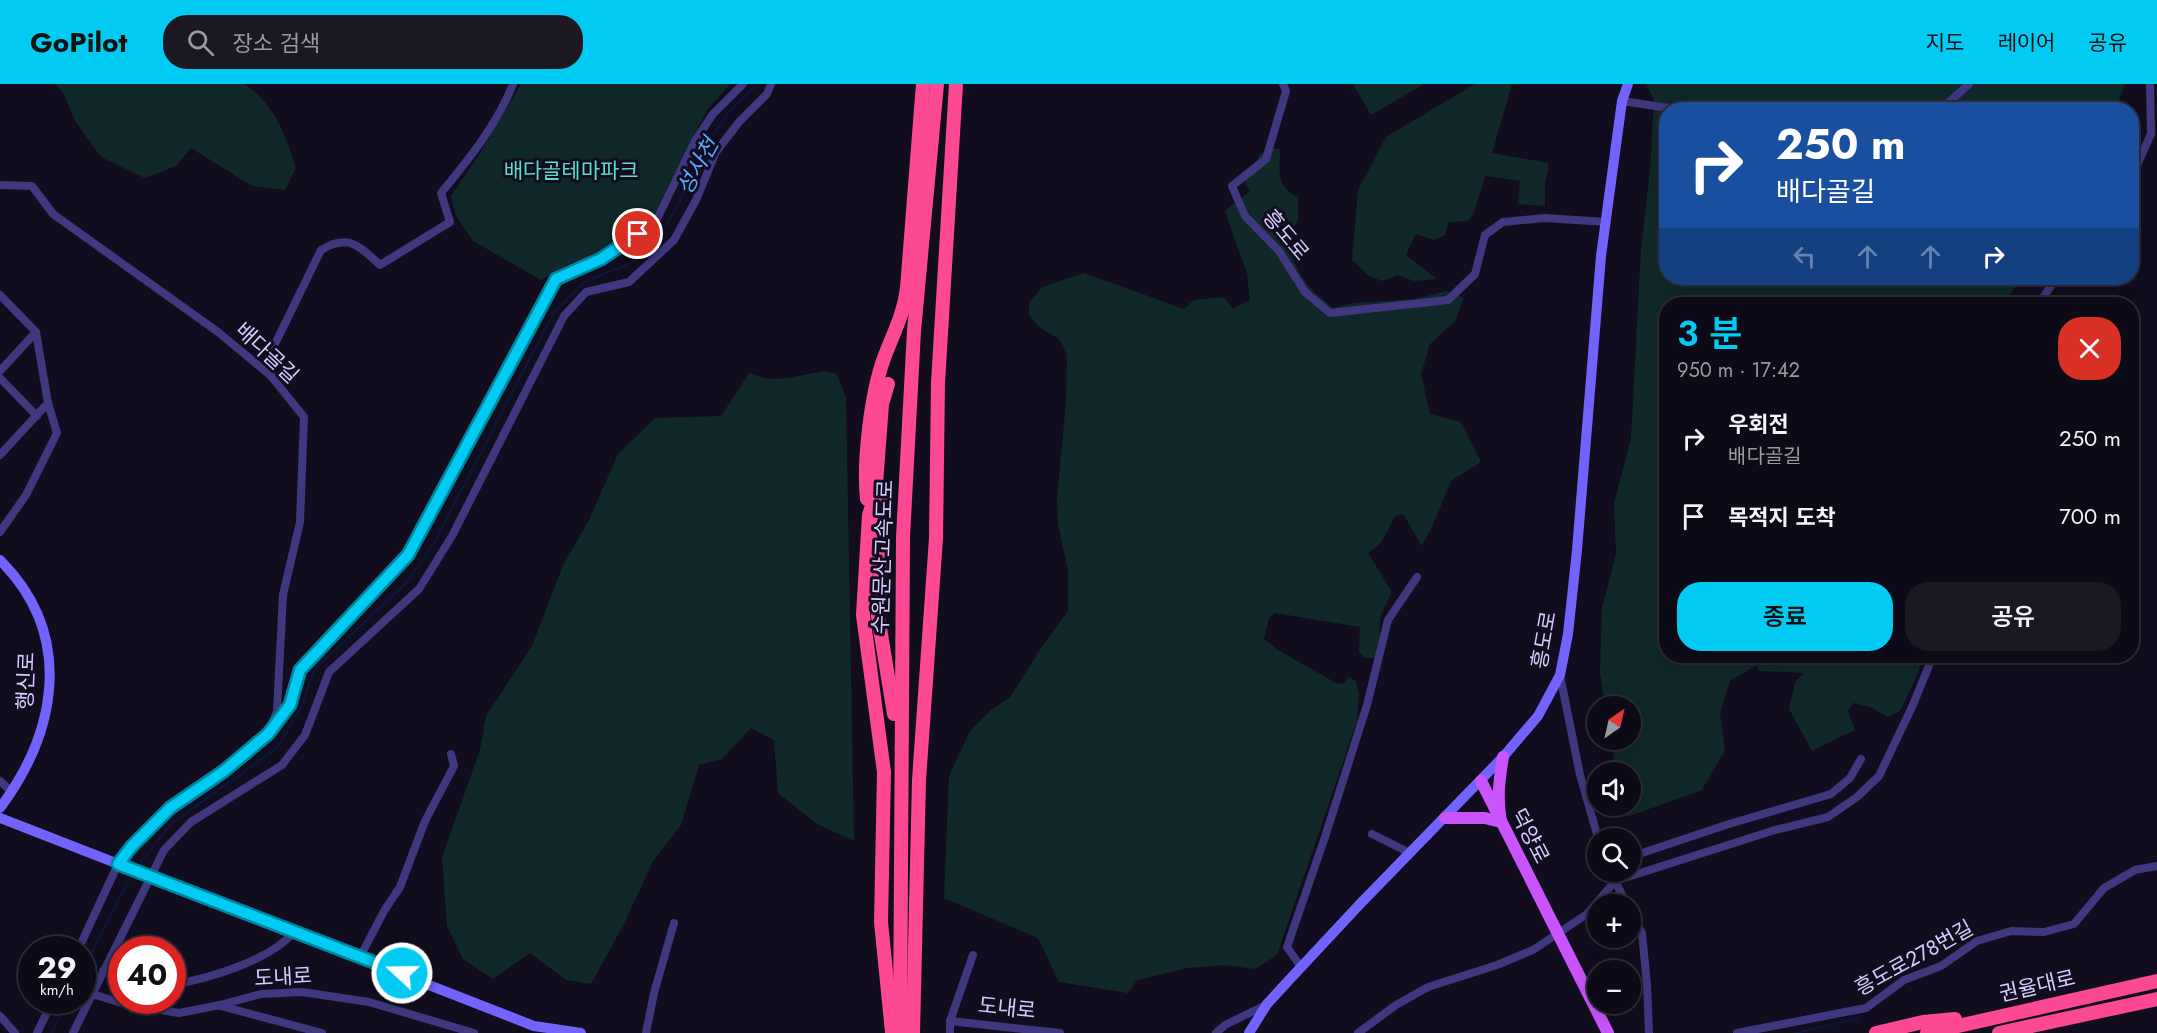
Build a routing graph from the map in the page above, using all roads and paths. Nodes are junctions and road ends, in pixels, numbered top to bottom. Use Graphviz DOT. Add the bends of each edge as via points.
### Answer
graph roads {
  1 [pos="513,84"];
  2 [pos="743,84"];
  3 [pos="771,84"];
  4 [pos="923,84"];
  5 [pos="937,84"];
  6 [pos="956,84"];
  7 [pos="1283,84"];
  8 [pos="1628,84"];
  9 [pos="1969,84"];
  10 [pos="2150,84"];
  11 [pos="2153,99"];
  12 [pos="1622,101"];
  13 [pos="1949,102"];
  14 [pos="1659,107"];
  15 [pos="2139,161"];
  16 [pos="0,185"];
  17 [pos="1605,222"];
  18 [pos="0,295"];
  19 [pos="36,332"];
  20 [pos="0,371"];
  21 [pos="271,376"];
  22 [pos="0,378"];
  23 [pos="48,403"];
  24 [pos="37,416"];
  25 [pos="1,451"];
  26 [pos="869,516"];
  27 [pos="3,520"];
  28 [pos="0,532"];
  29 [pos="0,560"];
  30 [pos="1417,577"];
  31 [pos="1930,663"];
  32 [pos="1560,675"];
  33 [pos="268,734"];
  34 [pos="452,754"];
  35 [pos="1503,758"];
  36 [pos="1861,759"];
  37 [pos="900,764"];
  38 [pos="0,781"];
  39 [pos="1480,781"];
  40 [pos="12,792"];
  41 [pos="0,808"];
  42 [pos="0,818"];
  43 [pos="1444,818"];
  44 [pos="1501,822"];
  45 [pos="1595,828"];
  46 [pos="1372,834"];
  47 [pos="1410,853"];
  48 [pos="1641,853"];
  49 [pos="121,865"];
  50 [pos="2157,866"];
  51 [pos="1641,873"];
  52 [pos="148,875"];
  53 [pos="1614,882"];
  54 [pos="674,923"];
  55 [pos="1641,931"];
  56 [pos="294,932"];
  57 [pos="85,936"];
  58 [pos="973,955"];
  59 [pos="360,957"];
  60 [pos="1301,967"];
  61 [pos="104,971"];
  62 [pos="108,973"];
  63 [pos="2157,981"];
  64 [pos="186,983"];
  65 [pos="96,986"];
  66 [pos="96,995"];
  67 [pos="2157,999"];
  68 [pos="1267,1004"];
  69 [pos="219,1005"];
  70 [pos="2023,1011"];
  71 [pos="46,1014"];
  72 [pos="82,1014"];
  73 [pos="2089,1014"];
  74 [pos="0,1016"];
  75 [pos="950,1021"];
  76 [pos="902,1032"];
  77 [pos="15,1033"];
  78 [pos="37,1033"];
  79 [pos="73,1033"];
  80 [pos="322,1033"];
  81 [pos="474,1033"];
  82 [pos="581,1033"];
  83 [pos="646,1033"];
  84 [pos="950,1033"];
  85 [pos="1060,1033"];
  86 [pos="1216,1033"];
  87 [pos="1249,1033"];
  88 [pos="1358,1033"];
  89 [pos="1608,1033"];
  90 [pos="1649,1033"];
  91 [pos="1737,1033"];
  92 [pos="1876,1033"];
  93 [pos="1927,1033"];
  94 [pos="1999,1033"];
  95 [pos="2039,1033"];
  1 -- 21 [label="street" via="477,148 441,194 450,222 380,265 349,241 332,243 321,250 273,348"];
  2 -- 33 [label="street" via="713,114 695,141 656,221 601,259 556,279 408,555 300,670 290,705"];
  3 -- 52 [label="street" via="767,94 716,152 674,240 629,282 586,292 564,316 452,536 419,589 329,672 305,735 282,765 191,822 164,850"];
  4 -- 26 [label="highway" via="905,305 884,358 868,434"];
  5 -- 37 [label="highway, 수원문산고속도로" via="914,331 903,537"];
  6 -- 76 [label="highway" via="939,383 936,538"];
  7 -- 17 [label="street, 흥도로" via="1286,91 1266,159 1232,186 1245,216 1279,251 1305,292 1330,313 1448,300 1475,274 1485,235 1503,222 1545,218"];
  8 -- 12 [label="street, 흥도로"];
  9 -- 13 [label="street"];
  10 -- 11 [label="street"];
  11 -- 15 [label="street" via="2151,134"];
  12 -- 14 [label="street"];
  12 -- 17 [label="street, 흥도로"];
  16 -- 21 [label="street, 배다골길" via="32,186 53,214 218,332"];
  17 -- 32 [label="street, 흥도로" via="1577,550"];
  18 -- 19 [label="street"];
  19 -- 20 [label="street"];
  19 -- 23 [label="street"];
  21 -- 33 [label="street, 배다골길" via="304,417 300,522 283,595 277,711"];
  22 -- 24 [label="street"];
  23 -- 24 [label="street"];
  23 -- 27 [label="street" via="57,433 26,495"];
  24 -- 25 [label="street"];
  26 -- 37 [label="highway" via="875,497 882,404 888,384 878,616"];
  26 -- 76 [label="highway" via="863,615 884,772 881,922"];
  27 -- 28 [label="street"];
  29 -- 40 [label="street, 행신로" via="29,596 42,623 49,673 48,699 37,744"];
  30 -- 60 [label="street" via="1388,620 1367,705 1287,947"];
  31 -- 51 [label="street" via="1879,776 1857,797 1828,817"];
  32 -- 35 [label="street, 흥도로" via="1538,716"];
  32 -- 45 [label="street"];
  33 -- 49 [label="street" via="224,771 170,808 132,846"];
  34 -- 59 [label="street" via="454,766 425,821 400,887"];
  35 -- 39 [label="street, 흥도로"];
  35 -- 44 [label="main road" via="1498,786"];
  36 -- 48 [label="street" via="1850,778 1831,794"];
  37 -- 76 [label="highway, 수원문산고속도로"];
  38 -- 40 [label="street"];
  39 -- 43 [label="street, 흥도로"];
  39 -- 44 [label="main road, 덕양로"];
  40 -- 41 [label="street, 행신로"];
  42 -- 49 [label="street"];
  43 -- 44 [label="main road"];
  43 -- 47 [label="street, 흥도로"];
  44 -- 89 [label="main road, 덕양로"];
  46 -- 47 [label="street"];
  47 -- 60 [label="street, 흥도로"];
  49 -- 52 [label="street, 도내로"];
  49 -- 57 [label="street"];
  50 -- 91 [label="street, 흥도로278번길" via="2135,870 2104,888 2074,924 2044,933 2011,931 1977,941 1941,966 1904,980 1866,1008"];
  52 -- 56 [label="street, 도내로"];
  52 -- 61 [label="street"];
  53 -- 88 [label="street" via="1587,914 1533,950 1428,987"];
  54 -- 83 [label="street"];
  55 -- 90 [label="street"];
  56 -- 59 [label="street, 도내로"];
  56 -- 64 [label="street, 도내로" via="285,943 260,958"];
  58 -- 75 [label="street, 도내로"];
  59 -- 82 [label="street, 도내로" via="534,1026"];
  60 -- 68 [label="street, 흥도로"];
  61 -- 62 [label="street"];
  61 -- 65 [label="street"];
  63 -- 70 [label="highway, 권율대로"];
  66 -- 69 [label="street, 도내로" via="179,1013"];
  67 -- 73 [label="highway, 권율대로"];
  68 -- 86 [label="street"];
  68 -- 87 [label="street, 흥도로"];
  69 -- 80 [label="street"];
  69 -- 81 [label="street, 도내로" via="261,994 302,992 369,1002"];
  70 -- 92 [label="highway" via="1923,1022"];
  70 -- 93 [label="highway, 권율대로"];
  71 -- 78 [label="street"];
  72 -- 79 [label="street"];
  73 -- 94 [label="highway, 권율대로"];
  73 -- 95 [label="highway"];
  74 -- 77 [label="street"];
  75 -- 84 [label="street, 도내로"];
  75 -- 85 [label="street, 도내로"];
}
